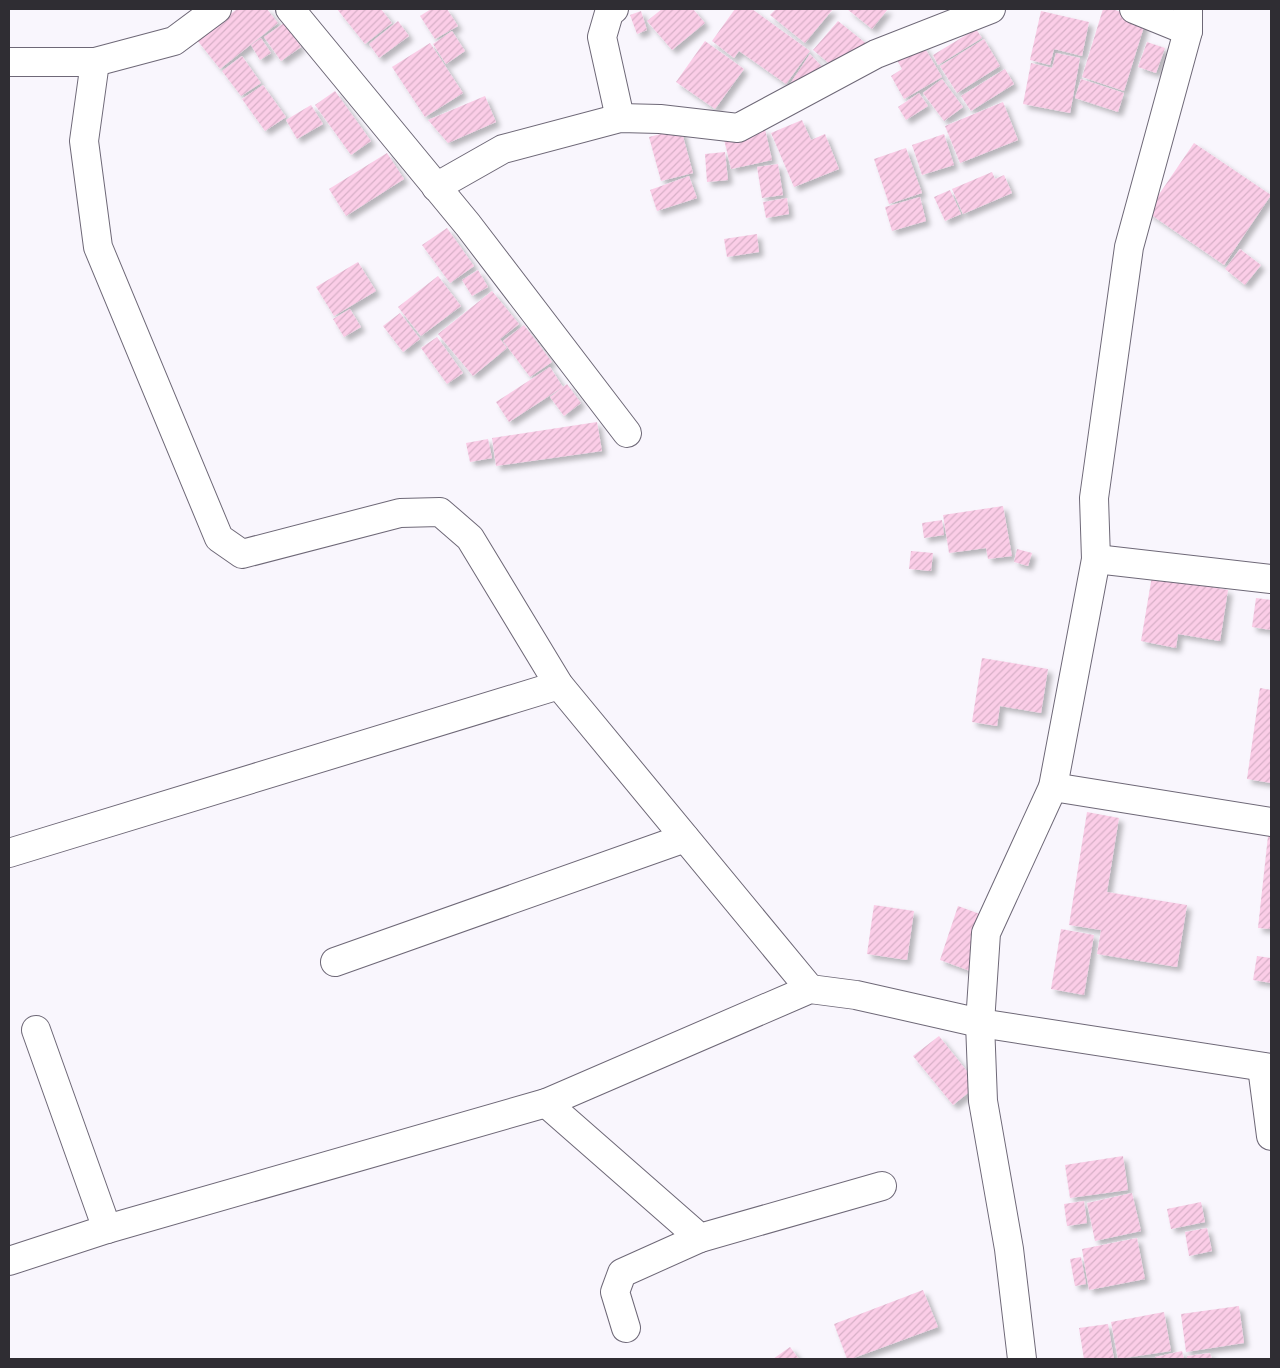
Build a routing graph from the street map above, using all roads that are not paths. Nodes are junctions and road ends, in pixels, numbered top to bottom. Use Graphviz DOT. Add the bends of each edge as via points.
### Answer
graph roads {
  1 [pos="217,9"];
  2 [pos="290,9"];
  3 [pos="614,9"];
  4 [pos="991,9"];
  5 [pos="1134,9"];
  6 [pos="1188,20"];
  7 [pos="9,62"];
  8 [pos="95,62"];
  9 [pos="620,118"];
  10 [pos="436,187"];
  11 [pos="627,434"];
  12 [pos="1096,559"];
  13 [pos="1271,579"];
  14 [pos="559,685"];
  15 [pos="1053,787"];
  16 [pos="1271,822"];
  17 [pos="685,838"];
  18 [pos="9,852"];
  19 [pos="335,962"];
  20 [pos="810,989"];
  21 [pos="980,1023"];
  22 [pos="36,1030"];
  23 [pos="1266,1068"];
  24 [pos="546,1103"];
  25 [pos="1271,1136"];
  26 [pos="882,1186"];
  27 [pos="107,1229"];
  28 [pos="700,1238"];
  29 [pos="9,1261"];
  30 [pos="626,1328"];
  31 [pos="1022,1359"];
  1 -- 8 [label="street" via="174,41"];
  2 -- 10 [label="street"];
  3 -- 9 [label="street" via="609,13 602,37"];
  4 -- 9 [label="street" via="876,54 738,128"];
  5 -- 6 [label="street"];
  6 -- 12 [label="street" via="1129,247 1094,498"];
  7 -- 8 [label="street"];
  8 -- 14 [label="street" via="84,141 98,247 219,538 242,554 400,512 440,512 470,538"];
  9 -- 10 [label="street" via="503,149"];
  10 -- 11 [label="street"];
  12 -- 13 [label="street"];
  12 -- 15 [label="street"];
  14 -- 17 [label="street"];
  14 -- 18 [label="street"];
  15 -- 16 [label="street"];
  15 -- 21 [label="street" via="986,933"];
  17 -- 19 [label="street"];
  17 -- 20 [label="street"];
  20 -- 21 [label="street" via="856,995"];
  20 -- 24 [label="street"];
  21 -- 23 [label="street"];
  21 -- 31 [label="street" via="983,1102 1009,1249"];
  22 -- 27 [label="street"];
  23 -- 25 [label="street"];
  24 -- 27 [label="street"];
  24 -- 28 [label="street"];
  26 -- 28 [label="street"];
  27 -- 29 [label="street"];
  28 -- 30 [label="street" via="622,1273 615,1292"];
}
